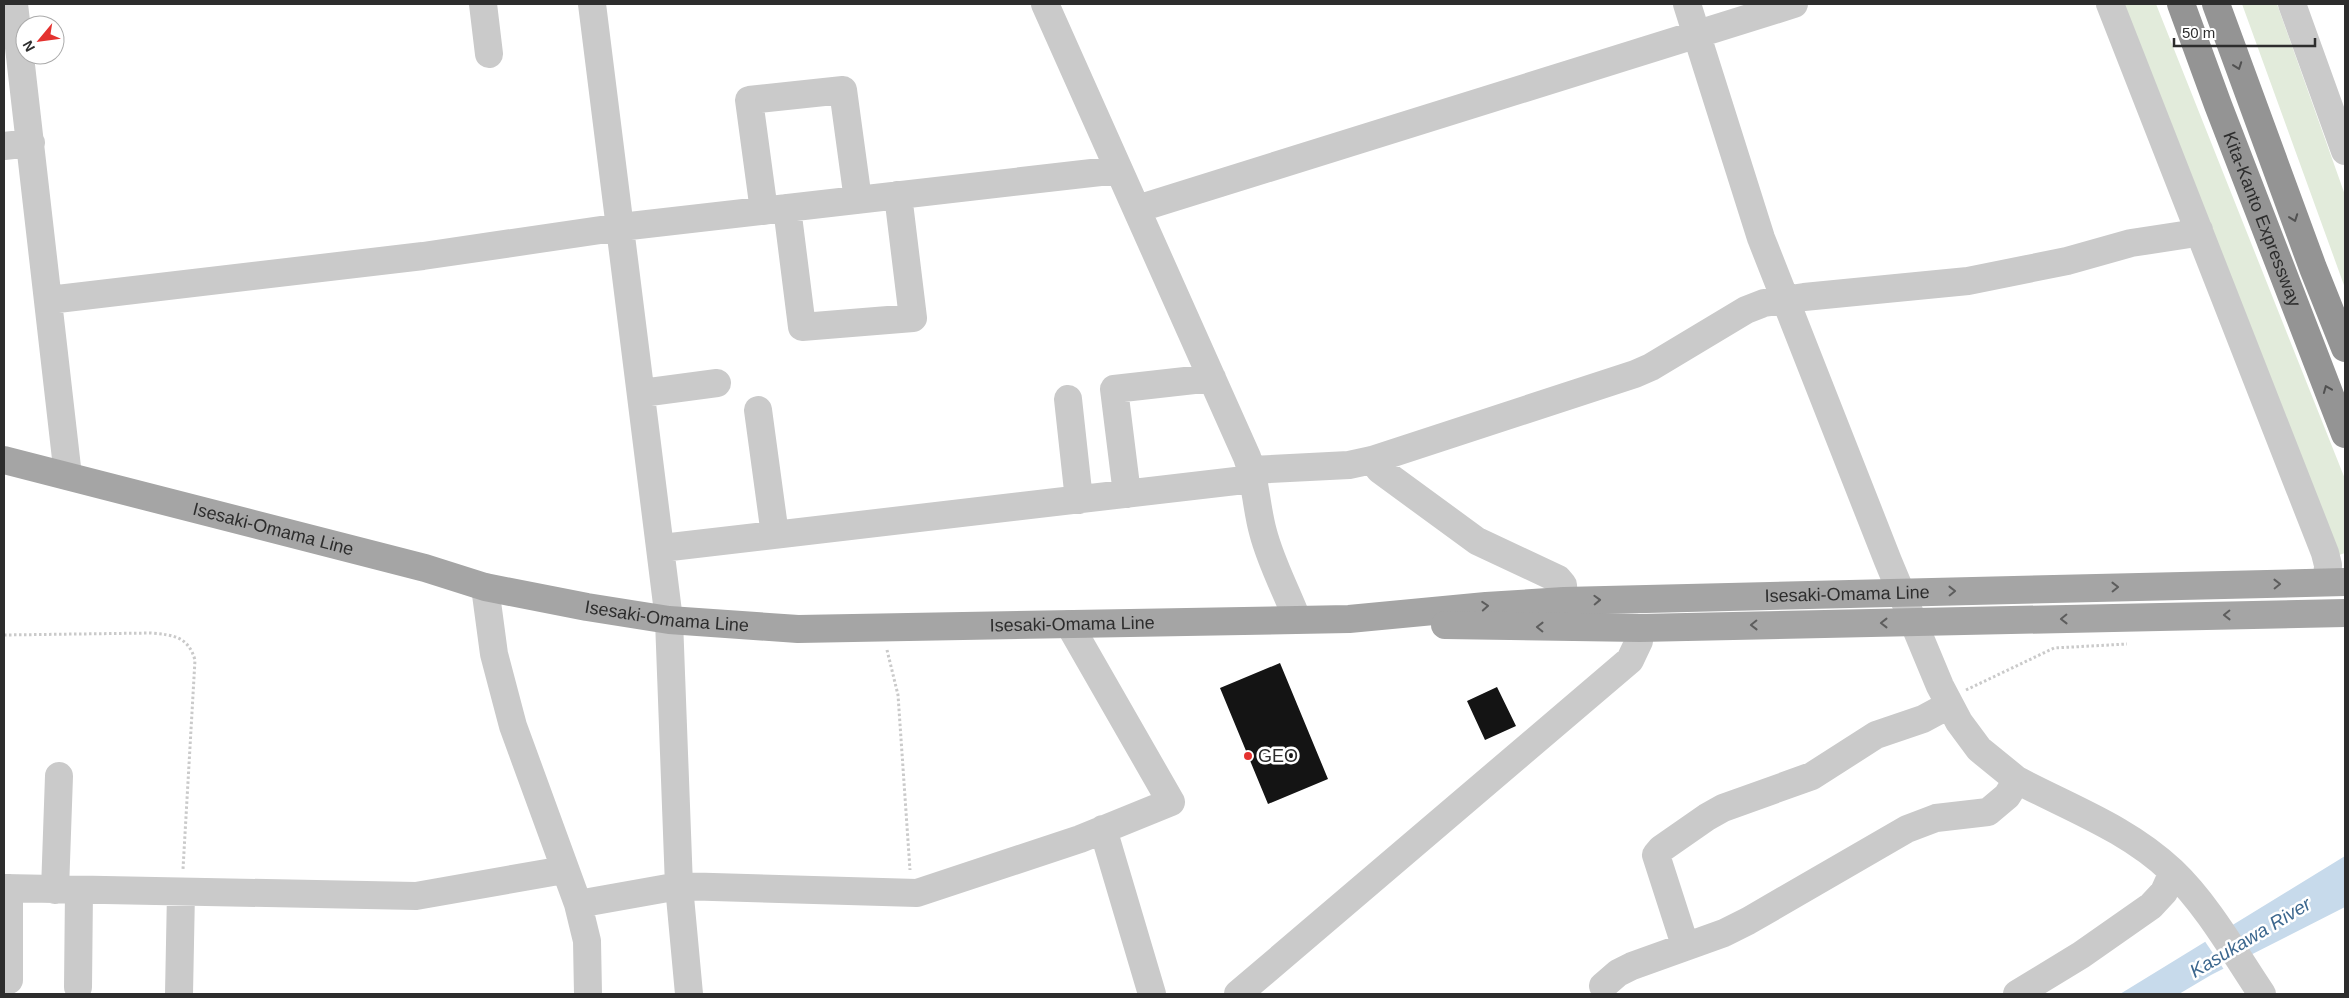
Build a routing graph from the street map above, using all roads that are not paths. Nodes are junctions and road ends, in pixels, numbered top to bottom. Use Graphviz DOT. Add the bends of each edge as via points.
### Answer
graph roads {
  1 [pos="14,4"];
  2 [pos="483,4"];
  3 [pos="592,4"];
  4 [pos="1044,4"];
  5 [pos="1687,4"];
  6 [pos="1794,4"];
  7 [pos="2110,4"];
  8 [pos="2175,4"];
  9 [pos="2181,4"];
  10 [pos="2216,4"];
  11 [pos="2292,4"];
  12 [pos="1697,36"];
  13 [pos="489,54"];
  14 [pos="2218,105"];
  15 [pos="2340,122"];
  16 [pos="31,143"];
  17 [pos="4,146"];
  18 [pos="2345,152"];
  19 [pos="1118,170"];
  20 [pos="898,195"];
  21 [pos="858,200"];
  22 [pos="775,209"];
  23 [pos="1137,209"];
  24 [pos="620,227"];
  25 [pos="2199,230"];
  26 [pos="49,300"];
  27 [pos="1784,300"];
  28 [pos="2345,348"];
  29 [pos="1212,378"];
  30 [pos="717,383"];
  31 [pos="642,393"];
  32 [pos="1068,399"];
  33 [pos="758,410"];
  34 [pos="2345,434"];
  35 [pos="4,460"];
  36 [pos="1372,460"];
  37 [pos="1252,475"];
  38 [pos="68,476"];
  39 [pos="1127,494"];
  40 [pos="1079,500"];
  41 [pos="775,535"];
  42 [pos="662,548"];
  43 [pos="2336,582"];
  44 [pos="485,587"];
  45 [pos="1900,592"];
  46 [pos="1564,601"];
  47 [pos="2345,612"];
  48 [pos="1297,619"];
  49 [pos="1349,619"];
  50 [pos="669,620"];
  51 [pos="1913,623"];
  52 [pos="1069,624"];
  53 [pos="1640,628"];
  54 [pos="1949,706"];
  55 [pos="58,776"];
  56 [pos="2017,780"];
  57 [pos="1103,829"];
  58 [pos="564,870"];
  59 [pos="2173,872"];
  60 [pos="679,886"];
  61 [pos="6,888"];
  62 [pos="67,890"];
  63 [pos="182,892"];
  64 [pos="578,904"];
  65 [pos="1685,946"];
  66 [pos="9,980"];
  67 [pos="1603,986"];
  68 [pos="78,987"];
  69 [pos="178,994"];
  70 [pos="588,994"];
  71 [pos="689,994"];
  72 [pos="1152,994"];
  73 [pos="1238,994"];
  74 [pos="2017,994"];
  75 [pos="2262,994"];
  1 -- 16 [label="street"];
  2 -- 13 [label="street"];
  3 -- 24 [label="street"];
  4 -- 19 [label="street"];
  5 -- 12 [label="street"];
  6 -- 12 [label="street"];
  7 -- 25 [label="street"];
  8 -- 14 [label="highway"];
  9 -- 14 [label="highway, Kita-Kanto Expressway"];
  10 -- 28 [label="highway, Kita-Kanto Expressway, one-way"];
  11 -- 15 [label="street"];
  12 -- 23 [label="street"];
  12 -- 27 [label="street" via="1738,169"];
  34 -- 14 [label="highway, Kita-Kanto Expressway, one-way"];
  15 -- 18 [label="street"];
  16 -- 17 [label="street"];
  16 -- 26 [label="street"];
  19 -- 20 [label="street"];
  19 -- 23 [label="street"];
  20 -- 21 [label="street"];
  20 -- 22 [label="street" via="913,318 802,327"];
  21 -- 22 [label="street"];
  21 -- 22 [label="street" via="842,90 749,100"];
  22 -- 24 [label="street"];
  23 -- 29 [label="street"];
  24 -- 26 [label="street" via="423,256"];
  24 -- 31 [label="street"];
  25 -- 27 [label="street" via="1968,281"];
  25 -- 43 [label="street"];
  26 -- 38 [label="street"];
  27 -- 36 [label="street" via="1746,310 1635,374"];
  27 -- 45 [label="street"];
  29 -- 37 [label="street"];
  29 -- 39 [label="street" via="1114,388"];
  30 -- 31 [label="street"];
  31 -- 42 [label="street"];
  32 -- 40 [label="street"];
  33 -- 41 [label="street"];
  35 -- 38 [label="main road, Isesaki-Omama Line"];
  36 -- 37 [label="street"];
  36 -- 46 [label="street" via="1380,470 1477,541 1558,579 1563,585"];
  37 -- 39 [label="street"];
  37 -- 48 [label="street" via="1264,535"];
  38 -- 44 [label="main road, Isesaki-Omama Line" via="425,568"];
  39 -- 40 [label="street"];
  40 -- 41 [label="street"];
  41 -- 42 [label="street"];
  42 -- 50 [label="street"];
  45 -- 43 [label="main road, Isesaki-Omama Line, one-way"];
  44 -- 50 [label="main road, Isesaki-Omama Line"];
  44 -- 58 [label="street" via="494,654 513,726"];
  46 -- 45 [label="main road, Isesaki-Omama Line, one-way"];
  45 -- 51 [label="street"];
  49 -- 46 [label="main road, Isesaki-Omama Line, one-way"];
  47 -- 51 [label="main road, Isesaki-Omama Line, one-way"];
  48 -- 49 [label="main road, Isesaki-Omama Line"];
  48 -- 52 [label="main road, Isesaki-Omama Line"];
  53 -- 49 [label="main road, Isesaki-Omama Line, one-way" via="1404,625"];
  50 -- 52 [label="main road, Isesaki-Omama Line" via="798,629"];
  50 -- 60 [label="street"];
  51 -- 53 [label="main road, Isesaki-Omama Line, one-way"];
  51 -- 54 [label="street"];
  52 -- 57 [label="street" via="1171,802"];
  53 -- 73 [label="street" via="1639,641 1630,660"];
  54 -- 56 [label="street" via="1978,749"];
  54 -- 65 [label="street" via="1876,735 1812,776 1723,808 1661,849 1656,855"];
  55 -- 62 [label="street"];
  56 -- 59 [label="street" via="2130,838"];
  56 -- 65 [label="street" via="2008,796 1988,812 1936,818 1907,829 1748,921"];
  57 -- 60 [label="street" via="912,893"];
  57 -- 72 [label="street"];
  58 -- 63 [label="street" via="416,896"];
  58 -- 64 [label="street"];
  59 -- 74 [label="street" via="2164,892 2151,906 2081,955"];
  59 -- 75 [label="street" via="2204,909"];
  60 -- 64 [label="street"];
  60 -- 71 [label="street"];
  61 -- 62 [label="street"];
  61 -- 66 [label="street"];
  62 -- 63 [label="street"];
  62 -- 68 [label="street"];
  63 -- 69 [label="street"];
  64 -- 70 [label="street" via="587,941"];
  65 -- 67 [label="street" via="1632,966"];
}
